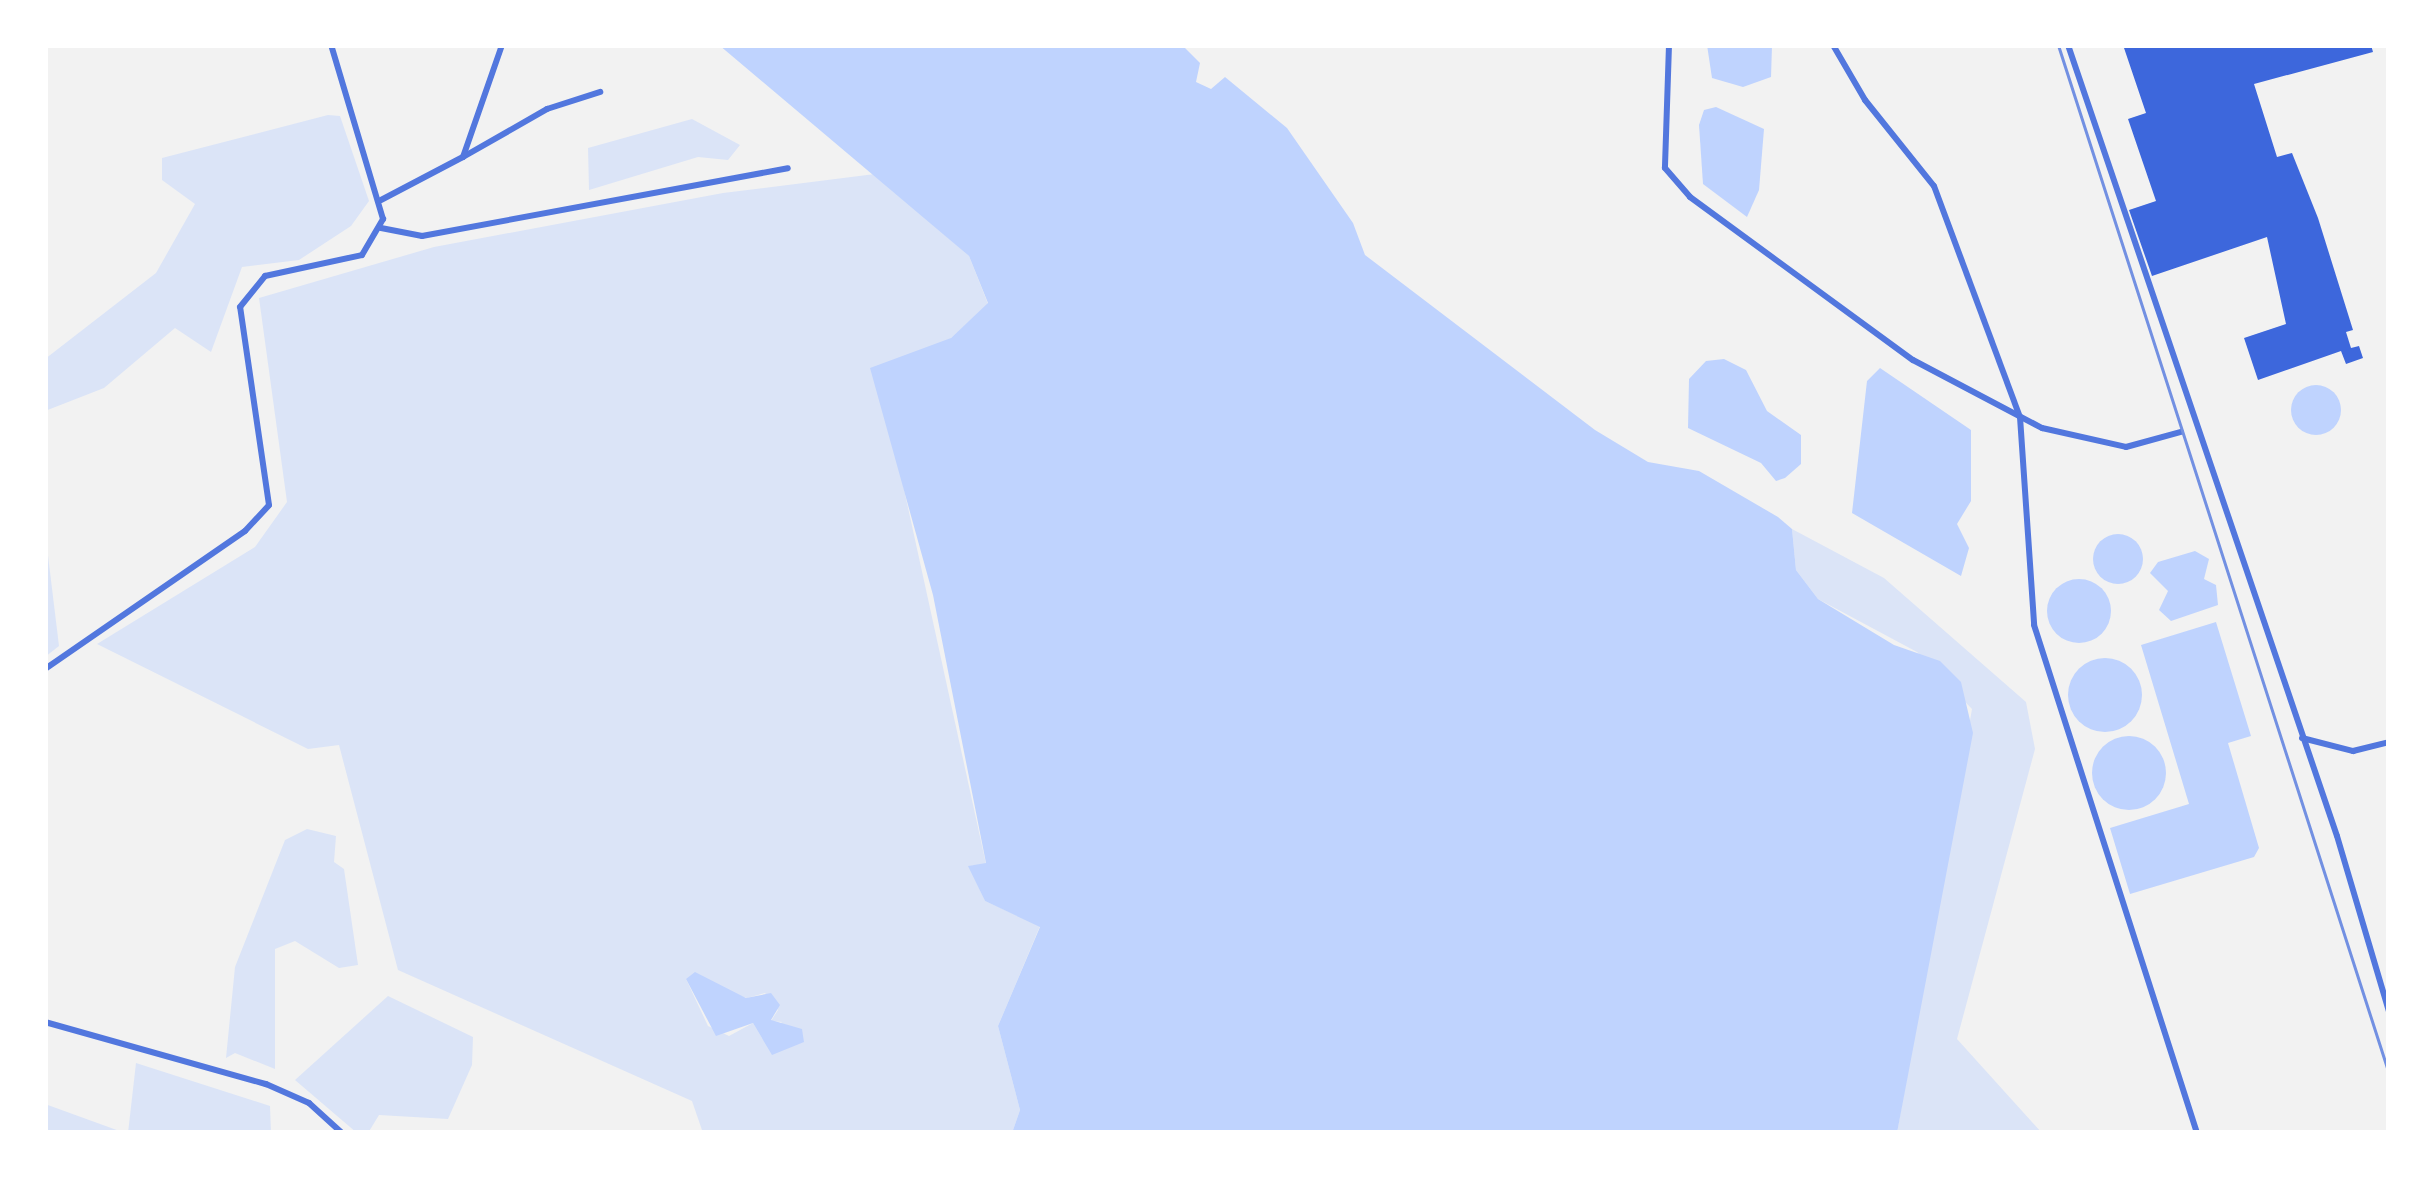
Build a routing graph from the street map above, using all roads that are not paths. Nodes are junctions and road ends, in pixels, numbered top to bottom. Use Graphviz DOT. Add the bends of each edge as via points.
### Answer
graph roads {
  1 [pos="331,45"];
  2 [pos="502,45"];
  3 [pos="1669,45"];
  4 [pos="1833,45"];
  5 [pos="2068,45"];
  6 [pos="600,92"];
  7 [pos="464,157"];
  8 [pos="788,168"];
  9 [pos="381,200"];
  10 [pos="381,228"];
  11 [pos="2020,417"];
  12 [pos="2181,431"];
  13 [pos="45,669"];
  14 [pos="2302,738"];
  15 [pos="2389,742"];
  16 [pos="2389,1012"];
  17 [pos="45,1022"];
  18 [pos="342,1133"];
  19 [pos="2197,1133"];
  1 -- 9 [label="street"];
  2 -- 7 [label="street"];
  3 -- 11 [label="street" via="1665,168 1678,188 1913,361"];
  4 -- 11 [label="street" via="1864,100 1934,186"];
  5 -- 14 [label="street"];
  6 -- 7 [label="street" via="547,109"];
  7 -- 9 [label="street"];
  8 -- 10 [label="street" via="422,236"];
  9 -- 10 [label="street"];
  10 -- 13 [label="street" via="362,256 265,276 240,307 269,505 245,531"];
  11 -- 12 [label="street" via="2093,446 2126,447"];
  11 -- 19 [label="street" via="2034,625"];
  14 -- 15 [label="street" via="2353,751"];
  14 -- 16 [label="street"];
  17 -- 18 [label="street" via="266,1084 309,1103"];
}
